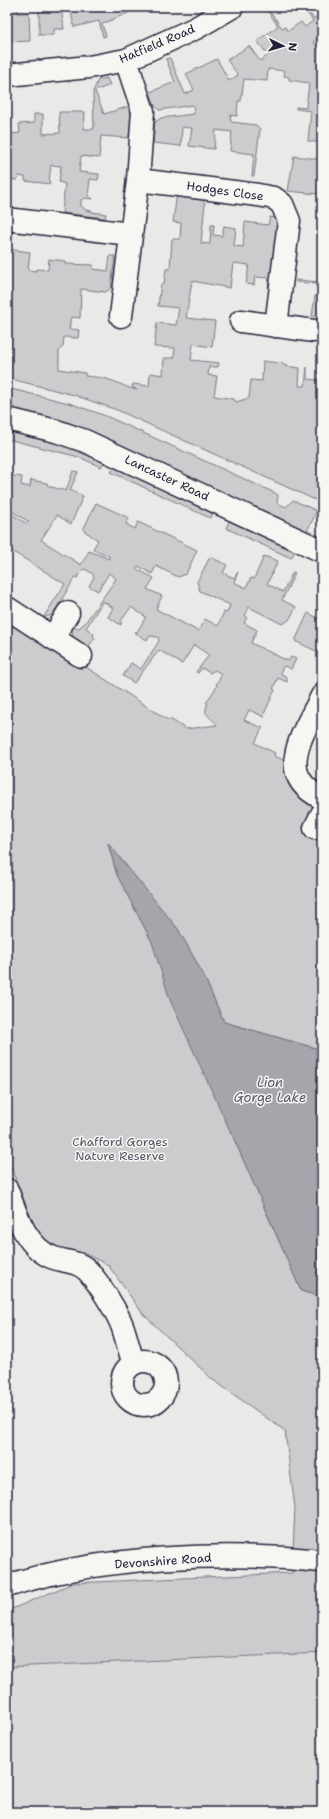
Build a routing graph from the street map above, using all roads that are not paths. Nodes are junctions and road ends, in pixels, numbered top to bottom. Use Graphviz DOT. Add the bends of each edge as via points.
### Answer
graph roads {
  1 [pos="232,7"];
  2 [pos="126,60"];
  3 [pos="7,75"];
  4 [pos="138,180"];
  5 [pos="7,219"];
  6 [pos="130,234"];
  7 [pos="121,316"];
  8 [pos="241,321"];
  9 [pos="276,326"];
  10 [pos="314,331"];
  11 [pos="7,419"];
  12 [pos="322,551"];
  13 [pos="7,608"];
  14 [pos="68,612"];
  15 [pos="52,638"];
  16 [pos="81,656"];
  17 [pos="322,696"];
  18 [pos="322,798"];
  19 [pos="7,1190"];
  20 [pos="134,1363"];
  21 [pos="322,1561"];
  22 [pos="7,1586"];
  1 -- 2 [label="street, Hatfield Road" via="196,28"];
  2 -- 3 [label="street, Hatfield Road" via="82,68"];
  2 -- 4 [label="street" via="143,111"];
  4 -- 6 [label="street"];
  4 -- 9 [label="street, Hodges Close" via="258,195 274,198 282,204 289,221"];
  5 -- 6 [label="street"];
  6 -- 7 [label="street"];
  8 -- 9 [label="street"];
  9 -- 10 [label="street"];
  11 -- 12 [label="street, Lancaster Road" via="86,441"];
  13 -- 15 [label="street"];
  14 -- 15 [label="street"];
  15 -- 16 [label="street"];
  17 -- 18 [label="street" via="297,747 295,762 298,778 304,786"];
  19 -- 20 [label="street" via="17,1218 29,1238 42,1252 82,1265 89,1272 116,1312"];
  21 -- 22 [label="street, Devonshire Road" via="295,1558 213,1557 146,1560 78,1569"];
}
